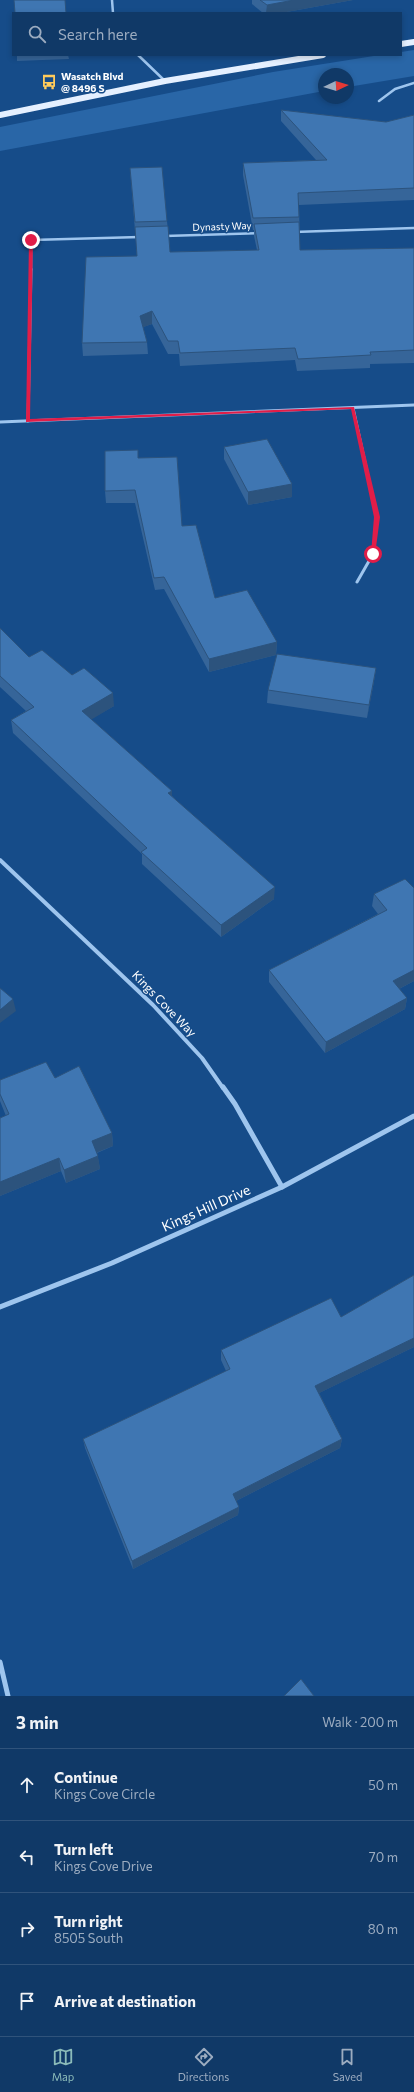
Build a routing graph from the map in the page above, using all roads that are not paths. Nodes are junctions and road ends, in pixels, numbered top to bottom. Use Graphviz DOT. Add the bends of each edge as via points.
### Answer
graph roads {
  1 [pos="112,0"];
  2 [pos="113,12"];
  3 [pos="414,42"];
  4 [pos="402,44"];
  5 [pos="139,56"];
  6 [pos="317,56"];
  7 [pos="165,81"];
  8 [pos="414,83"];
  9 [pos="379,101"];
  10 [pos="0,115"];
  11 [pos="414,228"];
  12 [pos="286,232"];
  13 [pos="262,233"];
  14 [pos="159,236"];
  15 [pos="143,237"];
  16 [pos="414,405"];
  17 [pos="353,408"];
  18 [pos="28,421"];
  19 [pos="0,422"];
  20 [pos="357,582"];
  21 [pos="0,860"];
  22 [pos="414,1116"];
  23 [pos="282,1187"];
  24 [pos="0,1307"];
  25 [pos="0,1662"];
  26 [pos="8,1696"];
  1 -- 2 [label="street"];
  3 -- 4 [label="main road"];
  5 -- 7 [label="street"];
  6 -- 7 [label="main road"];
  7 -- 10 [label="main road"];
  8 -- 9 [label="street" via="395,88"];
  11 -- 12 [label="street"];
  13 -- 14 [label="street, Dynasty Way"];
  15 -- 18 [label="street" via="31,240"];
  16 -- 17 [label="street"];
  17 -- 18 [label="street"];
  17 -- 20 [label="street" via="377,517 373,554"];
  18 -- 19 [label="street"];
  21 -- 23 [label="street, Kings Cove Way" via="153,1005 202,1058 235,1104"];
  22 -- 23 [label="street, Kings Hill Drive"];
  23 -- 24 [label="street, Kings Hill Drive" via="112,1263"];
  25 -- 26 [label="street"];
}
